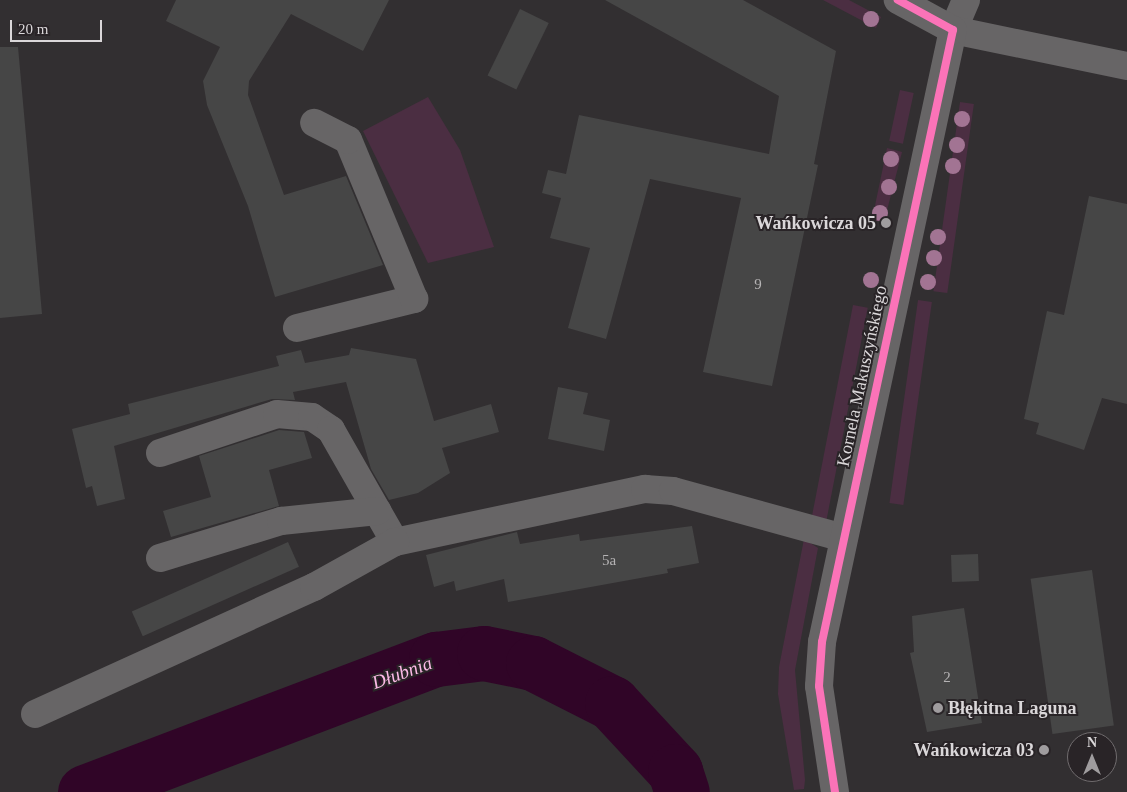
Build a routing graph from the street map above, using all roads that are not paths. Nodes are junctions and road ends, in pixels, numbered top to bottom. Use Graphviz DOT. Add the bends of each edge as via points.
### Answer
graph roads {
  1 [pos="898,0"];
  2 [pos="966,0"];
  3 [pos="953,30"];
  4 [pos="1127,66"];
  5 [pos="314,123"];
  6 [pos="297,328"];
  7 [pos="160,453"];
  8 [pos="377,511"];
  9 [pos="844,538"];
  10 [pos="395,542"];
  11 [pos="160,558"];
  12 [pos="35,714"];
  13 [pos="835,792"];
  1 -- 3 [label="street"];
  2 -- 3 [label="street, Kornela Makuszyńskiego"];
  3 -- 4 [label="street"];
  3 -- 9 [label="street, Kornela Makuszyńskiego"];
  5 -- 6 [label="street" via="348,140 414,299"];
  7 -- 8 [label="street" via="277,414 312,417 331,430"];
  8 -- 10 [label="street"];
  8 -- 11 [label="street" via="281,521"];
  9 -- 10 [label="street" via="672,491 645,489"];
  9 -- 13 [label="street, Kornela Makuszyńskiego" via="822,642 819,686"];
  10 -- 12 [label="street" via="314,586"];
}
